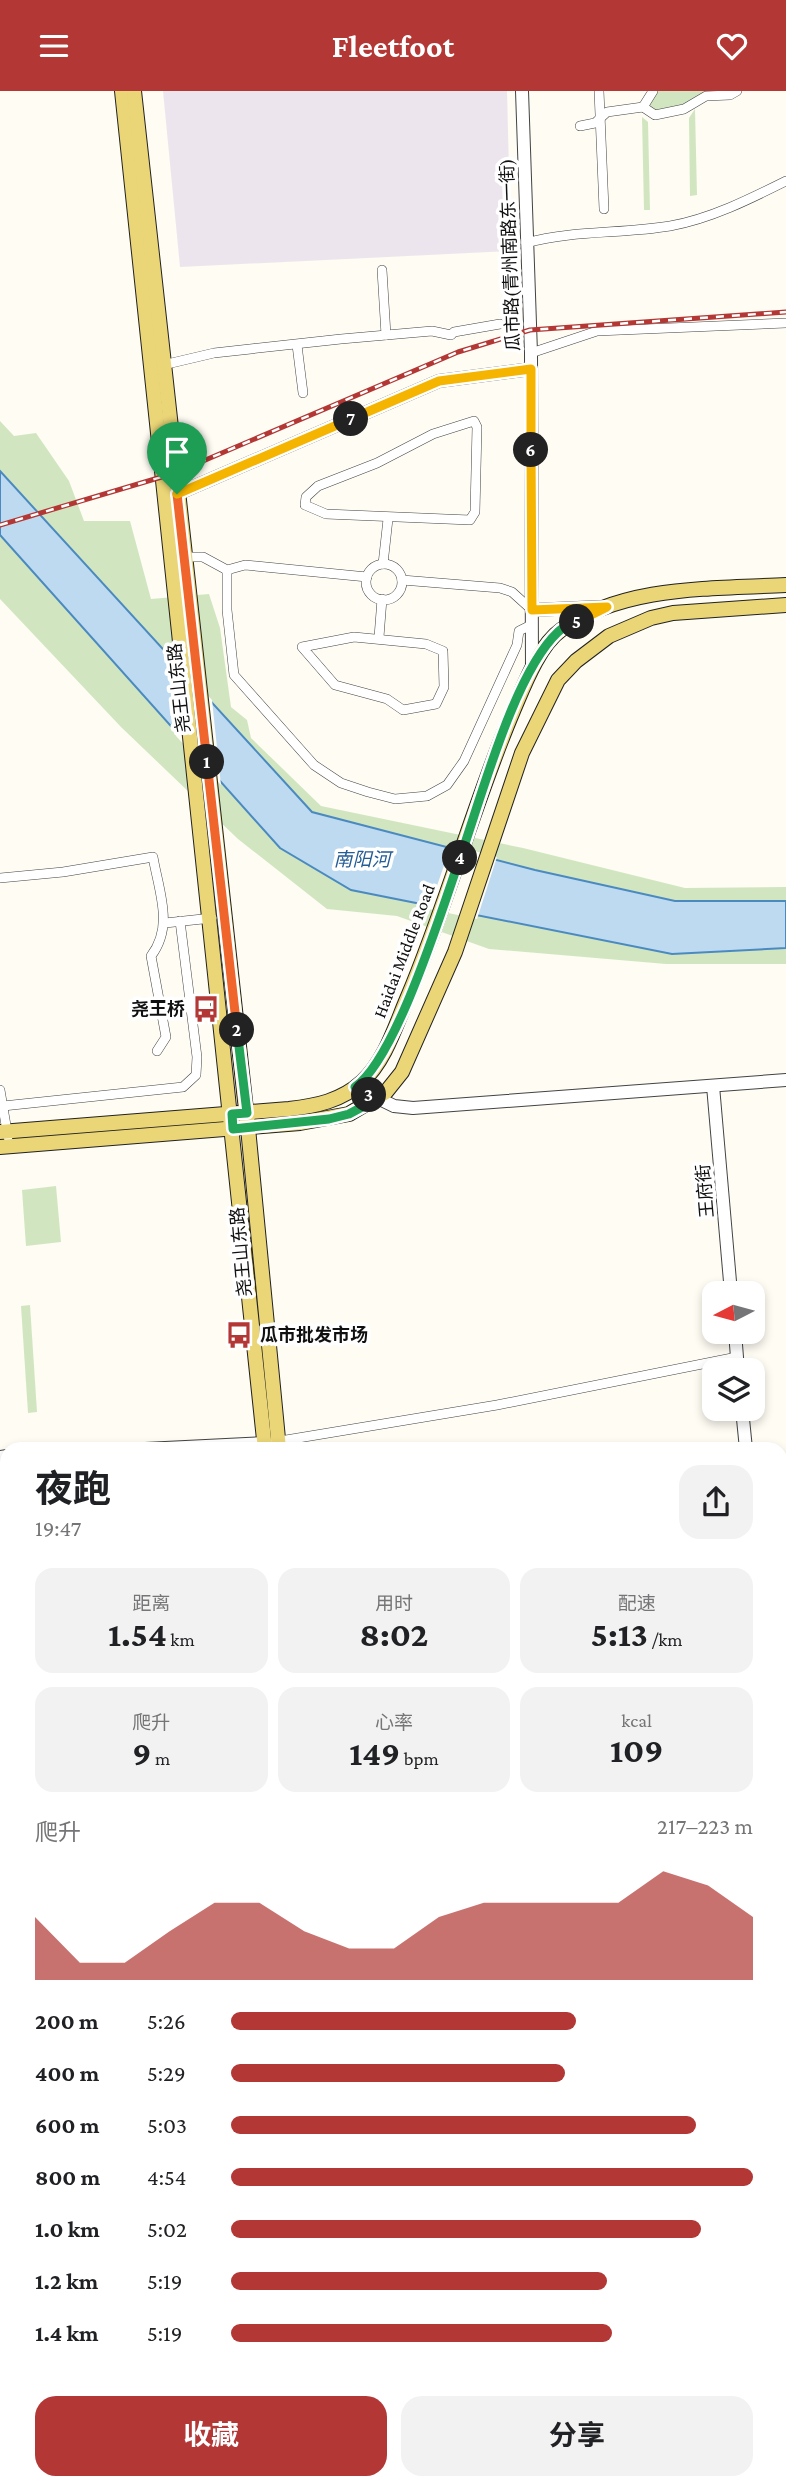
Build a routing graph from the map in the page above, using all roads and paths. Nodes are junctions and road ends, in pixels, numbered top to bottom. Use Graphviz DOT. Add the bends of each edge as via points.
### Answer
graph roads {
  1 [pos="122,91"];
  2 [pos="134,91"];
  3 [pos="522,91"];
  4 [pos="599,91"];
  5 [pos="653,91"];
  6 [pos="737,91"];
  7 [pos="643,107"];
  8 [pos="600,119"];
  9 [pos="580,126"];
  10 [pos="786,181"];
  11 [pos="604,209"];
  12 [pos="526,243"];
  13 [pos="382,270"];
  14 [pos="500,324"];
  15 [pos="786,324"];
  16 [pos="387,335"];
  17 [pos="297,345"];
  18 [pos="531,353"];
  19 [pos="163,365"];
  20 [pos="531,369"];
  21 [pos="303,393"];
  22 [pos="177,494"];
  23 [pos="388,519"];
  24 [pos="184,557"];
  25 [pos="383,564"];
  26 [pos="227,569"];
  27 [pos="366,577"];
  28 [pos="180,578"];
  29 [pos="402,580"];
  30 [pos="786,585"];
  31 [pos="382,599"];
  32 [pos="786,605"];
  33 [pos="607,607"];
  34 [pos="532,610"];
  35 [pos="531,625"];
  36 [pos="379,637"];
  37 [pos="532,669"];
  38 [pos="0,878"];
  39 [pos="215,911"];
  40 [pos="180,921"];
  41 [pos="165,923"];
  42 [pos="157,1051"];
  43 [pos="786,1080"];
  44 [pos="713,1086"];
  45 [pos="355,1087"];
  46 [pos="0,1090"];
  47 [pos="377,1099"];
  48 [pos="3,1106"];
  49 [pos="240,1121"];
  50 [pos="4,1131"];
  51 [pos="4,1147"];
  52 [pos="730,1281"];
  53 [pos="702,1370"];
  54 [pos="743,1421"];
  55 [pos="272,1442"];
  56 [pos="294,1442"];
  57 [pos="745,1442"];
  1 -- 28 [label="main road, 尧王山东路"];
  2 -- 19 [label="main road, 尧王山东路"];
  3 -- 12 [label="street, 瓜市路(青州南路东一街)"];
  4 -- 8 [label="street"];
  5 -- 7 [label="street"];
  6 -- 7 [label="street" via="706,96 684,109 655,115"];
  7 -- 8 [label="street" via="607,112"];
  8 -- 9 [label="street"];
  8 -- 11 [label="street"];
  10 -- 12 [label="street" via="746,201 673,226 550,236"];
  12 -- 18 [label="street, 瓜市路(青州南路东一街)"];
  13 -- 16 [label="street"];
  14 -- 16 [label="street" via="451,335 432,331"];
  15 -- 18 [label="street" via="597,331"];
  16 -- 17 [label="street"];
  17 -- 19 [label="street" via="214,353"];
  17 -- 21 [label="street"];
  18 -- 20 [label="street, 瓜市路(青州南路东一街)"];
  19 -- 22 [label="main road, 尧王山东路"];
  20 -- 22 [label="street" via="439,381"];
  20 -- 34 [label="street, 瓜市路(青州南路东一街)"];
  22 -- 24 [label="main road, 尧王山东路"];
  23 -- 23 [label="street" via="312,510 305,505 306,498 318,486 433,434 474,422 475,512 470,520"];
  23 -- 25 [label="street"];
  24 -- 26 [label="street" via="203,557"];
  24 -- 28 [label="main road, 尧王山东路"];
  25 -- 27 [label="street" via="373,567"];
  25 -- 29 [label="street" via="396,570"];
  26 -- 27 [label="street" via="245,565"];
  26 -- 35 [label="street" via="234,675 314,765 341,783 395,799 427,796 447,785 464,761 517,645 519,631"];
  27 -- 31 [label="street" via="369,591"];
  28 -- 39 [label="main road, 尧王山东路"];
  29 -- 31 [label="street" via="397,594"];
  29 -- 34 [label="street" via="500,587"];
  30 -- 33 [label="main road, Haidai Middle Road" via="668,592"];
  31 -- 36 [label="street"];
  32 -- 47 [label="main road, Haidai Middle Road" via="673,613 629,626 576,661 558,680 522,753 454,952 411,1054 393,1085"];
  33 -- 34 [label="street"];
  33 -- 37 [label="main road, Haidai Middle Road" via="559,631"];
  34 -- 35 [label="street, 瓜市路(青州南路东一街)"];
  35 -- 37 [label="street, 瓜市路(青州南路东一街)"];
  36 -- 36 [label="street" via="341,638 302,647 335,685 387,699 403,710 436,704 444,687 443,651"];
  37 -- 45 [label="main road, Haidai Middle Road" via="498,746 425,956 388,1044 376,1067"];
  38 -- 41 [label="street" via="153,857"];
  39 -- 40 [label="street"];
  39 -- 49 [label="main road, 尧王山东路"];
  40 -- 41 [label="street"];
  40 -- 48 [label="street" via="196,1075 183,1087"];
  41 -- 42 [label="street" via="162,942 151,955 166,1037"];
  43 -- 44 [label="street"];
  44 -- 47 [label="street" via="414,1108"];
  44 -- 52 [label="street, 王府街"];
  45 -- 47 [label="street"];
  45 -- 49 [label="main road, Haidai Middle Road" via="323,1104"];
  46 -- 48 [label="street"];
  47 -- 49 [label="main road, Haidai Middle Road" via="329,1119"];
  48 -- 50 [label="street"];
  49 -- 50 [label="main road, Haidai Middle Road"];
  49 -- 51 [label="main road, Haidai Middle Road"];
  49 -- 55 [label="main road, 尧王山东路"];
  50 -- 51 [label="street"];
  53 -- 56 [label="street"];
  54 -- 57 [label="street"];
}
